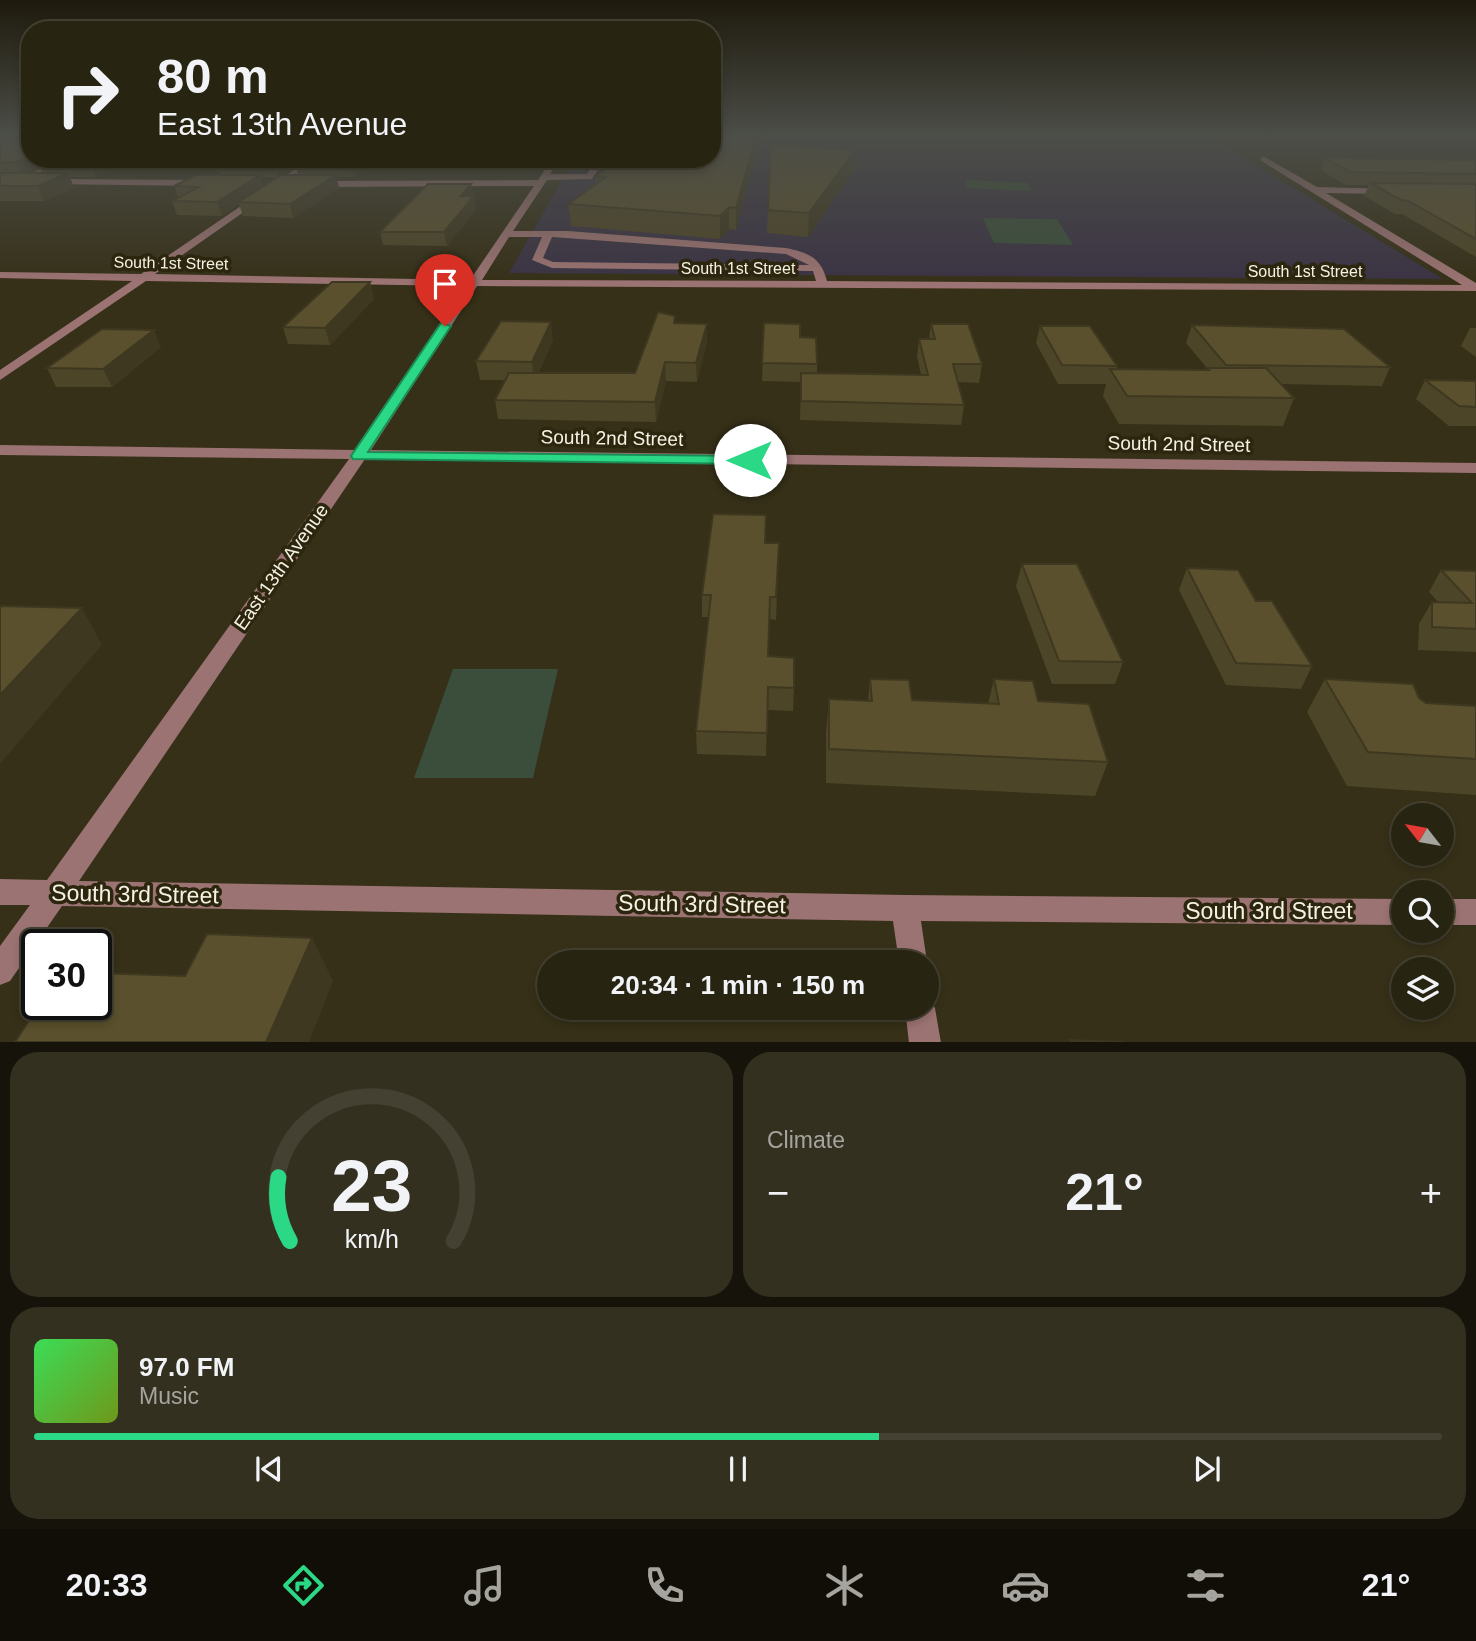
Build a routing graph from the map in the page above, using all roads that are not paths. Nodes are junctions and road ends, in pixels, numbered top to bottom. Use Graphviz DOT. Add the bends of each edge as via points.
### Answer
graph roads {
  1 [pos="279,186"];
  2 [pos="538,186"];
  3 [pos="1308,186"];
  4 [pos="1315,190"];
  5 [pos="1396,191"];
  6 [pos="506,234"];
  7 [pos="548,234"];
  8 [pos="819,268"];
  9 [pos="0,275"];
  10 [pos="143,278"];
  11 [pos="474,283"];
  12 [pos="822,285"];
  13 [pos="1476,288"];
  14 [pos="0,376"];
  15 [pos="0,450"];
  16 [pos="359,456"];
  17 [pos="1476,468"];
  18 [pos="0,892"];
  19 [pos="53,893"];
  20 [pos="905,908"];
  21 [pos="1391,912"];
  22 [pos="1454,912"];
  23 [pos="1476,912"];
  24 [pos="911,950"];
  25 [pos="0,971"];
  26 [pos="922,1020"];
  27 [pos="925,1042"];
  1 -- 10 [label="street"];
  2 -- 6 [label="street, East 13th Avenue"];
  3 -- 4 [label="street"];
  4 -- 5 [label="street"];
  4 -- 13 [label="street"];
  6 -- 7 [label="street"];
  6 -- 11 [label="street, East 13th Avenue"];
  7 -- 8 [label="street" via="786,251 807,257"];
  7 -- 8 [label="street" via="537,260 552,265"];
  8 -- 12 [label="street"];
  9 -- 10 [label="street, South 1st Street"];
  10 -- 11 [label="street, South 1st Street"];
  10 -- 14 [label="street"];
  11 -- 12 [label="street, South 1st Street"];
  11 -- 16 [label="street, East 13th Avenue"];
  12 -- 13 [label="street, South 1st Street"];
  15 -- 16 [label="street, South 2nd Street"];
  16 -- 17 [label="street, South 2nd Street"];
  16 -- 19 [label="street, East 13th Avenue"];
  18 -- 19 [label="street, South 3rd Street"];
  19 -- 20 [label="street, South 3rd Street"];
  19 -- 25 [label="street, East 13th Avenue"];
  20 -- 21 [label="street, South 3rd Street"];
  20 -- 24 [label="street"];
  22 -- 23 [label="street"];
  26 -- 27 [label="street"];
}
